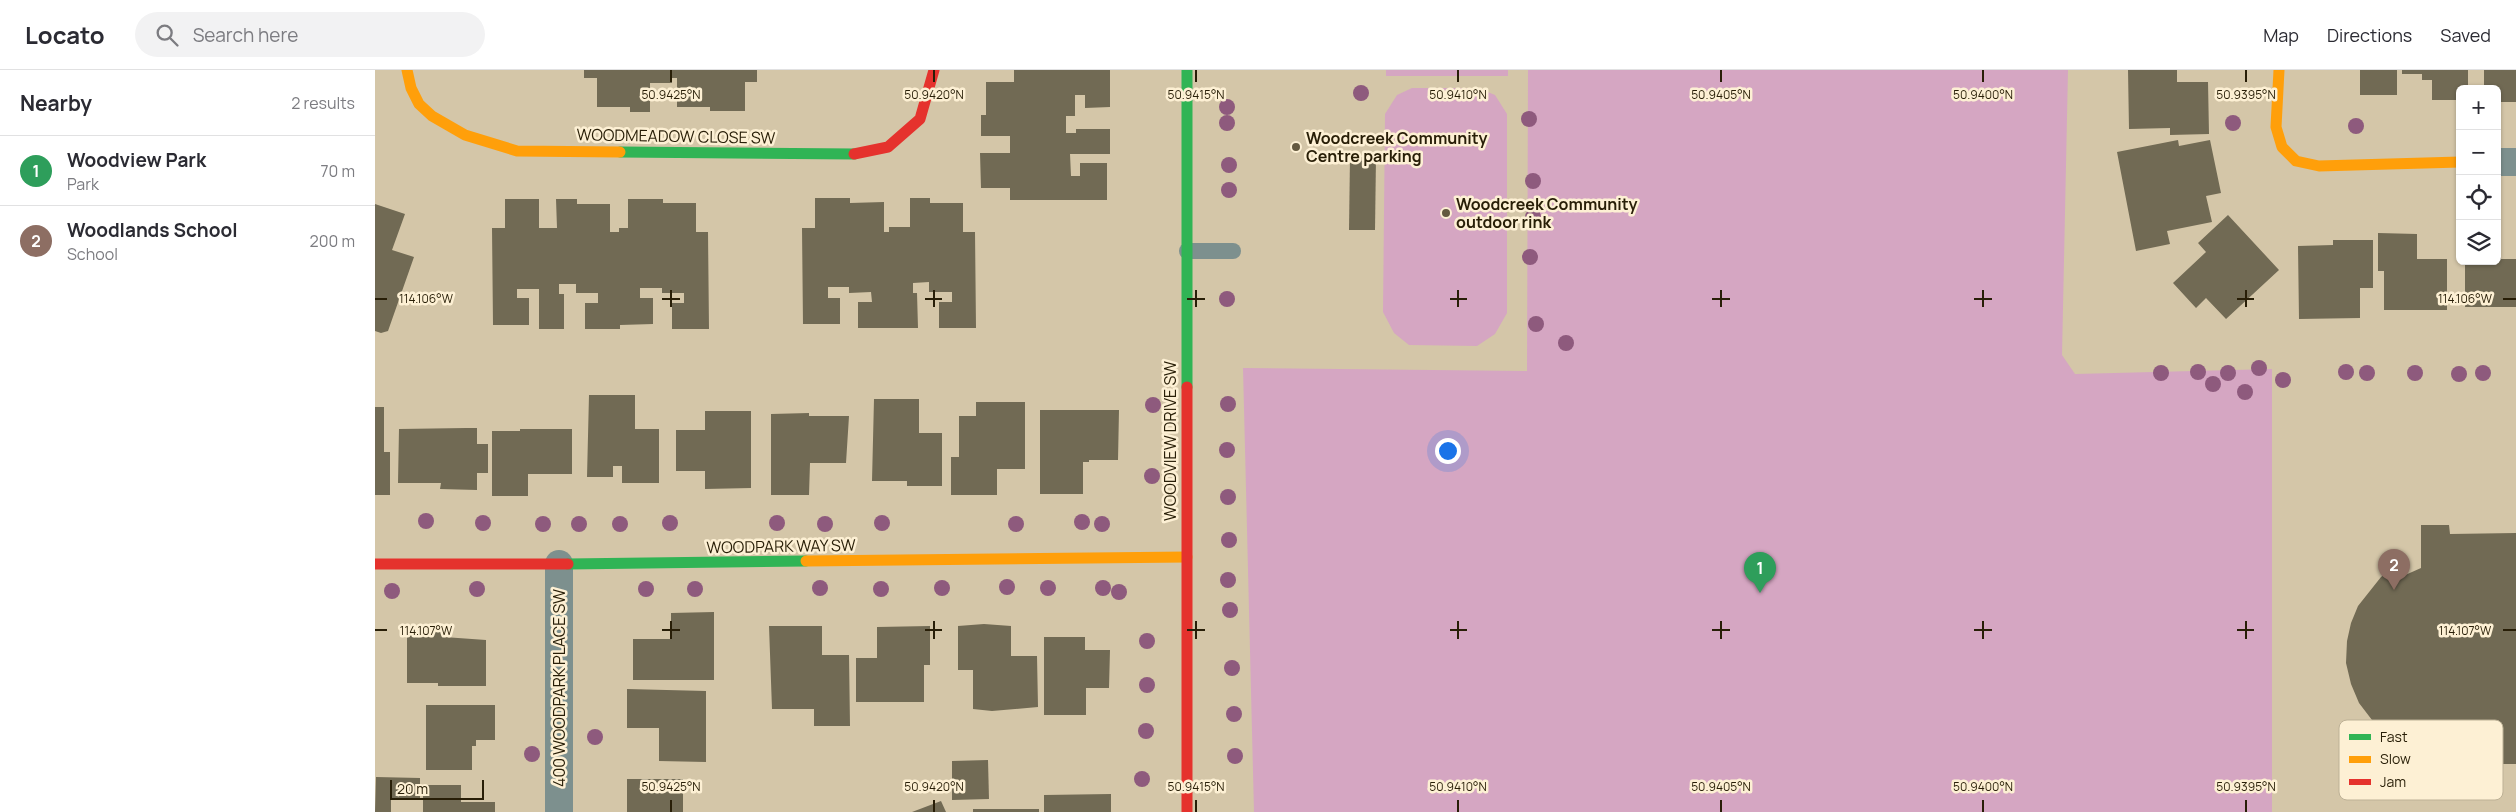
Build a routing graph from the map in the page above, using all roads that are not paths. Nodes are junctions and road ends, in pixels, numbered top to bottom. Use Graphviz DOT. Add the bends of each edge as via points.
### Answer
graph roads {
  1 [pos="407,70"];
  2 [pos="934,70"];
  3 [pos="1187,70"];
  4 [pos="2279,70"];
  5 [pos="2456,162"];
  6 [pos="2501,162"];
  7 [pos="2516,162"];
  8 [pos="1187,252"];
  9 [pos="1233,252"];
  10 [pos="1187,557"];
  11 [pos="375,564"];
  12 [pos="559,564"];
  13 [pos="559,812"];
  14 [pos="1187,812"];
  1 -- 2 [label="street, WOODMEADOW CLOSE SW" via="408,82 427,114 478,142 517,151 842,154 888,147 920,119"];
  3 -- 8 [label="street, WOODVIEW DRIVE SW"];
  4 -- 5 [label="street" via="2275,127 2282,147 2295,161 2319,166"];
  6 -- 7 [label="street"];
  8 -- 9 [label="lane"];
  8 -- 10 [label="street, WOODVIEW DRIVE SW"];
  10 -- 12 [label="street, WOODPARK WAY SW"];
  10 -- 14 [label="street, WOODVIEW DRIVE SW"];
  11 -- 12 [label="street, WOODPARK WAY SW"];
  12 -- 13 [label="street, 400 WOODPARK PLACE SW"];
}
